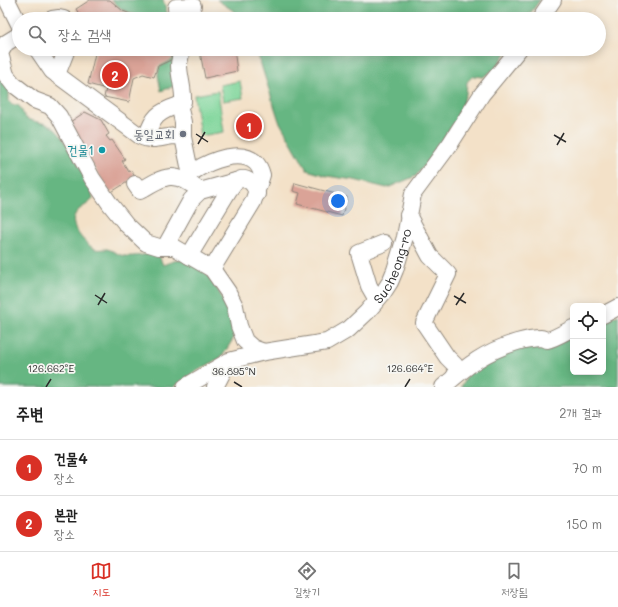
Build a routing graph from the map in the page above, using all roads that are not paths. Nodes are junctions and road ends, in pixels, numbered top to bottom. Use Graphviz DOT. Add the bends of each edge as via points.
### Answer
graph roads {
  1 [pos="7,0"];
  2 [pos="553,0"];
  3 [pos="193,6"];
  4 [pos="13,12"];
  5 [pos="176,12"];
  6 [pos="545,12"];
  7 [pos="12,39"];
  8 [pos="42,56"];
  9 [pos="64,56"];
  10 [pos="182,56"];
  11 [pos="513,56"];
  12 [pos="58,76"];
  13 [pos="179,105"];
  14 [pos="183,137"];
  15 [pos="146,138"];
  16 [pos="236,181"];
  17 [pos="135,184"];
  18 [pos="200,191"];
  19 [pos="257,194"];
  20 [pos="408,215"];
  21 [pos="384,243"];
  22 [pos="165,247"];
  23 [pos="189,256"];
  24 [pos="212,269"];
  25 [pos="378,300"];
  26 [pos="618,307"];
  27 [pos="606,313"];
  28 [pos="570,329"];
  29 [pos="264,352"];
  30 [pos="229,361"];
  31 [pos="449,382"];
  32 [pos="185,387"];
  33 [pos="215,387"];
  1 -- 4 [label="street"];
  2 -- 6 [label="street"];
  3 -- 5 [label="street" via="176,7"];
  7 -- 22 [label="street" via="6,43 0,53 6,75 13,84 34,100 50,106 92,178 126,224 146,243"];
  8 -- 12 [label="street"];
  9 -- 12 [label="street"];
  10 -- 13 [label="street" via="179,64 183,102"];
  11 -- 20 [label="street, Sucheong-ro" via="482,94 450,144 413,194"];
  12 -- 15 [label="street"];
  13 -- 14 [label="street"];
  13 -- 15 [label="street" via="159,113"];
  14 -- 15 [label="street" via="180,135"];
  14 -- 19 [label="street" via="190,171 222,159 244,156 258,164 262,175"];
  16 -- 18 [label="street"];
  16 -- 19 [label="street" via="252,182"];
  16 -- 23 [label="street"];
  17 -- 18 [label="street" via="140,191 168,176 181,179"];
  18 -- 22 [label="street" via="191,200"];
  19 -- 24 [label="street"];
  20 -- 25 [label="street, Sucheong-ro" via="405,237 395,270"];
  20 -- 31 [label="street" via="430,256 448,274 424,323 455,365 457,371"];
  21 -- 25 [label="street" via="359,253 369,286"];
  22 -- 23 [label="street" via="174,247"];
  23 -- 24 [label="street"];
  24 -- 29 [label="street" via="232,299 245,341 253,348"];
  25 -- 29 [label="street, Sucheong-ro" via="349,329 327,342"];
  26 -- 27 [label="street"];
  28 -- 31 [label="street" via="548,340 530,339 490,351"];
  29 -- 30 [label="street, Sucheong-ro"];
  30 -- 32 [label="street, Sucheong-ro"];
  30 -- 33 [label="street"];
}
